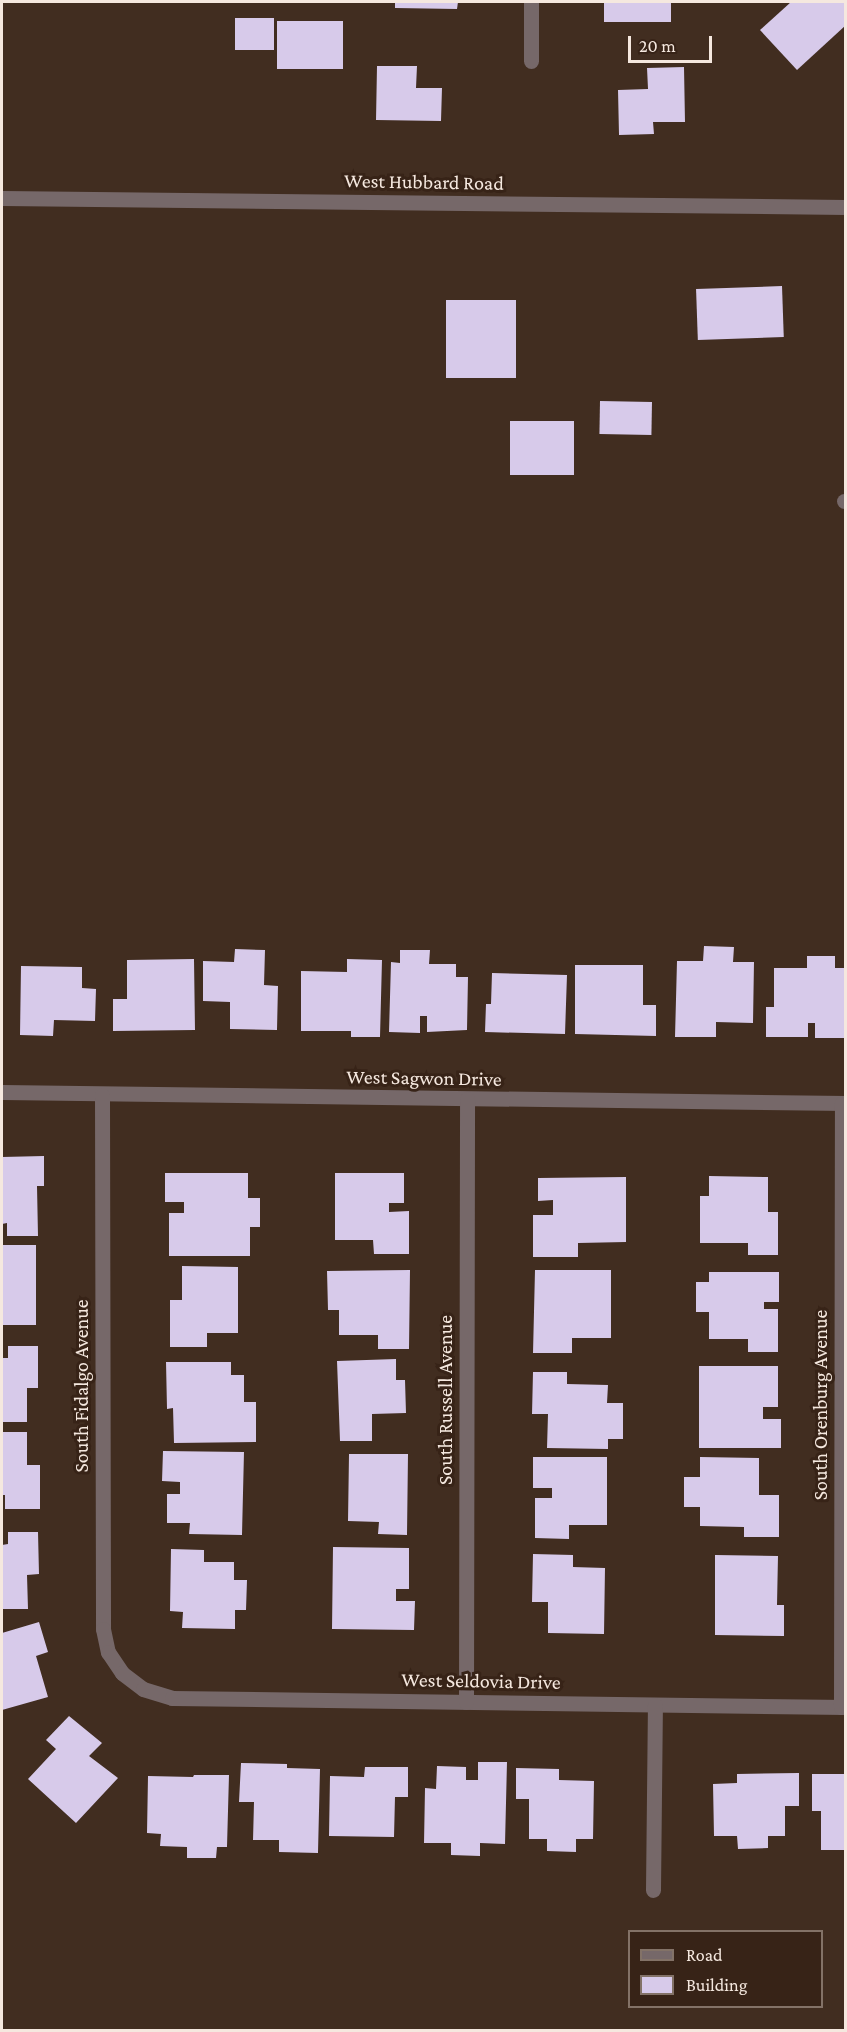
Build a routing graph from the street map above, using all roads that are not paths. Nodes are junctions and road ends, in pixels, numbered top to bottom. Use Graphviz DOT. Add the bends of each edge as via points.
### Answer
graph roads {
  1 [pos="531,2"];
  2 [pos="531,61"];
  3 [pos="2,198"];
  4 [pos="846,207"];
  5 [pos="2,1092"];
  6 [pos="102,1095"];
  7 [pos="467,1099"];
  8 [pos="844,1103"];
  9 [pos="122,1673"];
  10 [pos="466,1702"];
  11 [pos="655,1705"];
  12 [pos="843,1707"];
  13 [pos="653,1890"];
  1 -- 2 [label="street"];
  3 -- 4 [label="street, West Hubbard Road"];
  5 -- 6 [label="street, West Sagwon Drive"];
  6 -- 7 [label="street, West Sagwon Drive"];
  6 -- 9 [label="street, South Fidalgo Avenue" via="103,1629 108,1652"];
  7 -- 8 [label="street, West Sagwon Drive"];
  7 -- 10 [label="street, South Russell Avenue"];
  8 -- 12 [label="street, South Orenburg Avenue"];
  9 -- 10 [label="street, West Seldovia Drive" via="143,1689 172,1698"];
  10 -- 11 [label="street, West Seldovia Drive"];
  11 -- 12 [label="street, West Seldovia Drive"];
  11 -- 13 [label="street"];
}
